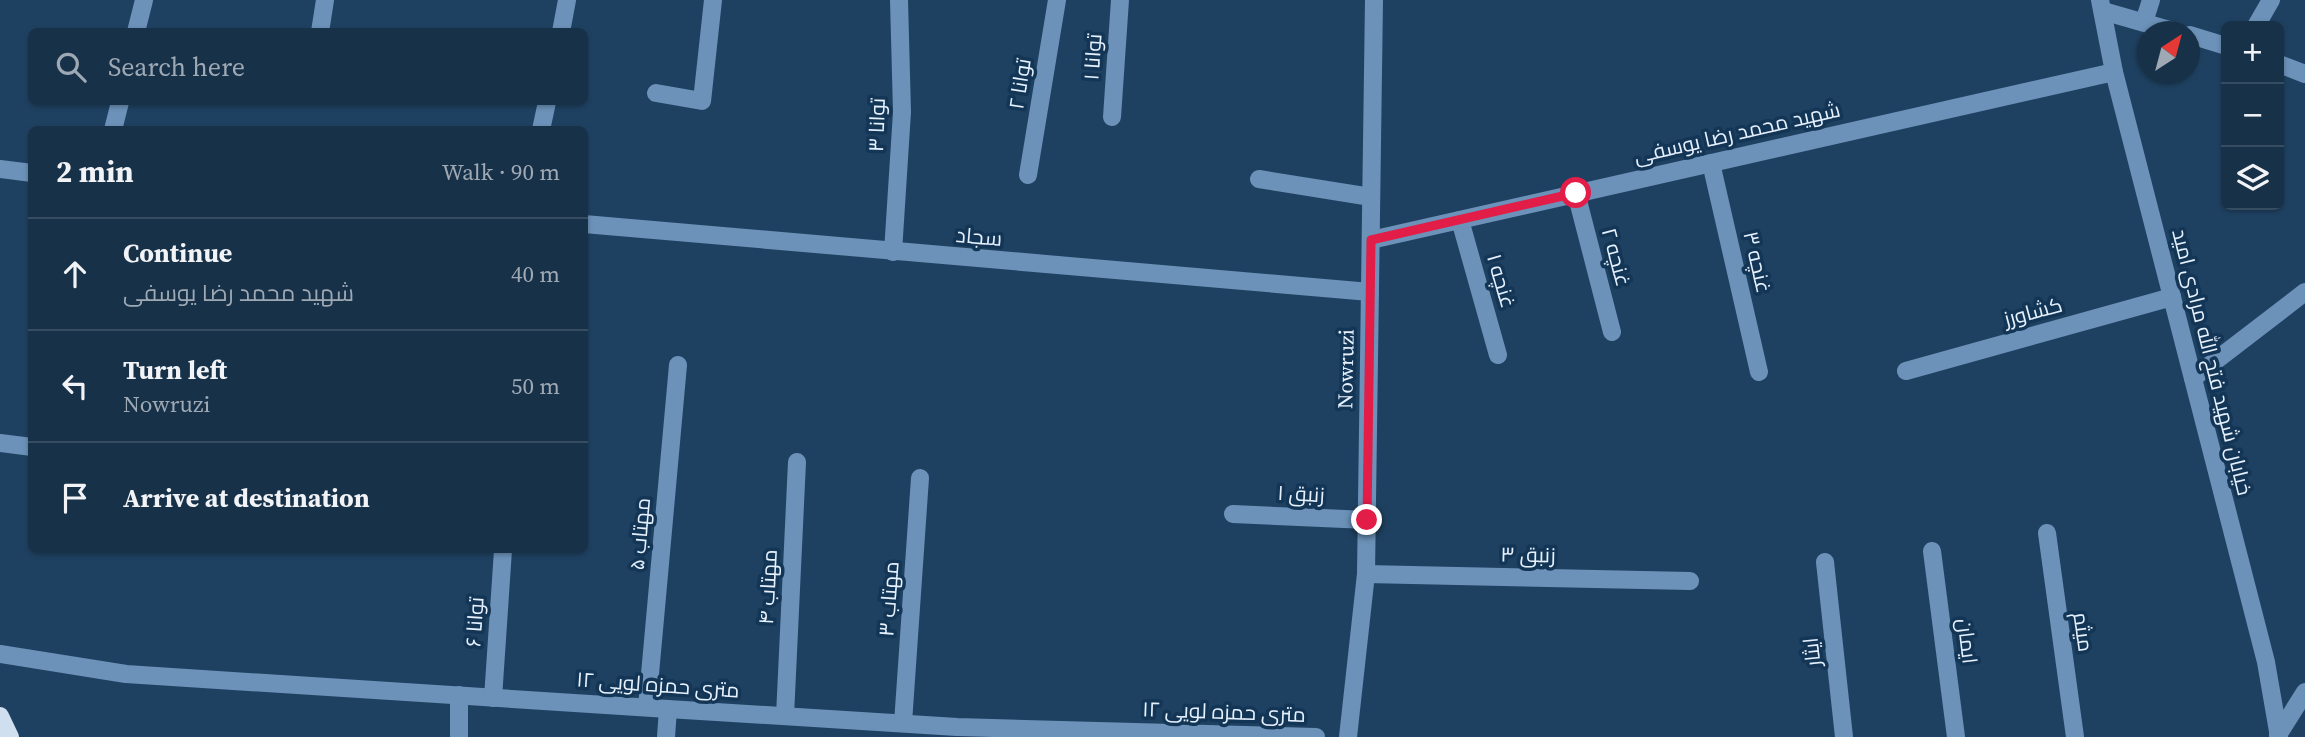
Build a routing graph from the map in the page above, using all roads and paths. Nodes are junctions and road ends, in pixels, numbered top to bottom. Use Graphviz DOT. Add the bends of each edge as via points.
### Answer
graph roads {
  1 [pos="144,0"];
  2 [pos="325,0"];
  3 [pos="567,0"];
  4 [pos="713,0"];
  5 [pos="899,0"];
  6 [pos="1057,0"];
  7 [pos="1120,0"];
  8 [pos="1374,0"];
  9 [pos="2151,0"];
  10 [pos="2271,0"];
  11 [pos="2102,5"];
  12 [pos="2142,21"];
  13 [pos="2144,21"];
  14 [pos="2259,21"];
  15 [pos="137,28"];
  16 [pos="321,28"];
  17 [pos="562,28"];
  18 [pos="2200,38"];
  19 [pos="2221,45"];
  20 [pos="2284,66"];
  21 [pos="2114,72"];
  22 [pos="2305,74"];
  23 [pos="656,93"];
  24 [pos="119,105"];
  25 [pos="546,105"];
  26 [pos="1112,117"];
  27 [pos="114,126"];
  28 [pos="542,126"];
  29 [pos="1711,163"];
  30 [pos="0,169"];
  31 [pos="28,172"];
  32 [pos="1028,175"];
  33 [pos="1259,179"];
  34 [pos="1576,193"];
  35 [pos="1371,197"];
  36 [pos="1460,220"];
  37 [pos="588,224"];
  38 [pos="1371,240"];
  39 [pos="893,252"];
  40 [pos="1370,292"];
  41 [pos="2305,292"];
  42 [pos="2172,298"];
  43 [pos="1612,332"];
  44 [pos="1498,355"];
  45 [pos="678,365"];
  46 [pos="1906,371"];
  47 [pos="1759,372"];
  48 [pos="2193,378"];
  49 [pos="0,443"];
  50 [pos="28,446"];
  51 [pos="797,461"];
  52 [pos="920,478"];
  53 [pos="1234,514"];
  54 [pos="1367,520"];
  55 [pos="2047,533"];
  56 [pos="1932,551"];
  57 [pos="503,553"];
  58 [pos="1825,562"];
  59 [pos="1366,574"];
  60 [pos="1690,581"];
  61 [pos="0,654"];
  62 [pos="2305,692"];
  63 [pos="459,695"];
  64 [pos="493,698"];
  65 [pos="647,707"];
  66 [pos="668,709"];
  67 [pos="0,716"];
  68 [pos="785,716"];
  69 [pos="903,723"];
  70 [pos="974,732"];
  71 [pos="1182,735"];
  72 [pos="2278,736"];
  73 [pos="10,737"];
  74 [pos="459,737"];
  75 [pos="666,737"];
  76 [pos="1315,737"];
  77 [pos="1348,737"];
  78 [pos="1844,737"];
  79 [pos="1956,737"];
  80 [pos="2075,737"];
  1 -- 15 [label="street"];
  2 -- 16 [label="street"];
  3 -- 17 [label="street"];
  4 -- 23 [label="street" via="702,101"];
  5 -- 39 [label="street, توانا ۳" via="902,112"];
  6 -- 32 [label="street, توانا ۲"];
  7 -- 26 [label="street, توانا ۱"];
  8 -- 35 [label="street, Nowruzi"];
  9 -- 13 [label="street"];
  10 -- 14 [label="street"];
  11 -- 12 [label="street"];
  11 -- 21 [label="street, خیابان شهید فتح الله مرادی امید"];
  18 -- 19 [label="street"];
  20 -- 22 [label="street"];
  21 -- 29 [label="street, شهید محمد رضا یوسفی"];
  21 -- 42 [label="street, خیابان شهید فتح الله مرادی امید"];
  24 -- 27 [label="street"];
  25 -- 28 [label="street"];
  29 -- 34 [label="street, شهید محمد رضا یوسفی"];
  29 -- 47 [label="street, غنچه ۳"];
  30 -- 31 [label="street"];
  33 -- 35 [label="street"];
  34 -- 36 [label="street, شهید محمد رضا یوسفی"];
  34 -- 43 [label="street, غنچه ۲"];
  35 -- 38 [label="street, Nowruzi"];
  36 -- 38 [label="street, شهید محمد رضا یوسفی"];
  36 -- 44 [label="street, غنچه ۱"];
  37 -- 39 [label="street, سجاد"];
  38 -- 40 [label="street, Nowruzi"];
  39 -- 40 [label="street, سجاد"];
  40 -- 54 [label="street, Nowruzi"];
  41 -- 48 [label="street"];
  42 -- 46 [label="street, کشاورز"];
  42 -- 48 [label="street, خیابان شهید فتح الله مرادی امید"];
  45 -- 65 [label="street, مهتاب ۵"];
  48 -- 72 [label="street, خیابان شهید فتح الله مرادی امید" via="2266,662"];
  49 -- 50 [label="street"];
  51 -- 68 [label="street, مهتاب ۴"];
  52 -- 69 [label="street, مهتاب ۳"];
  53 -- 54 [label="street, زنبق ۱"];
  54 -- 59 [label="street, Nowruzi"];
  55 -- 80 [label="street, میثم"];
  56 -- 79 [label="street, ایمان"];
  57 -- 64 [label="street, توانا ۶"];
  58 -- 78 [label="street, ایثار"];
  59 -- 60 [label="street, زنبق ۳"];
  59 -- 77 [label="street, Nowruzi"];
  61 -- 63 [label="street, ۱۲ متری حمزه لویی" via="126,674"];
  62 -- 72 [label="street"];
  63 -- 64 [label="street, ۱۲ متری حمزه لویی"];
  63 -- 74 [label="street"];
  64 -- 65 [label="street, ۱۲ متری حمزه لویی"];
  65 -- 66 [label="street, ۱۲ متری حمزه لویی"];
  66 -- 68 [label="street, ۱۲ متری حمزه لویی"];
  66 -- 75 [label="street"];
  67 -- 73 [label="main road"];
  68 -- 69 [label="street, ۱۲ متری حمزه لویی"];
  69 -- 70 [label="street, ۱۲ متری حمزه لویی"];
  70 -- 71 [label="street, ۱۲ متری حمزه لویی"];
  71 -- 76 [label="street, ۱۲ متری حمزه لویی"];
}
